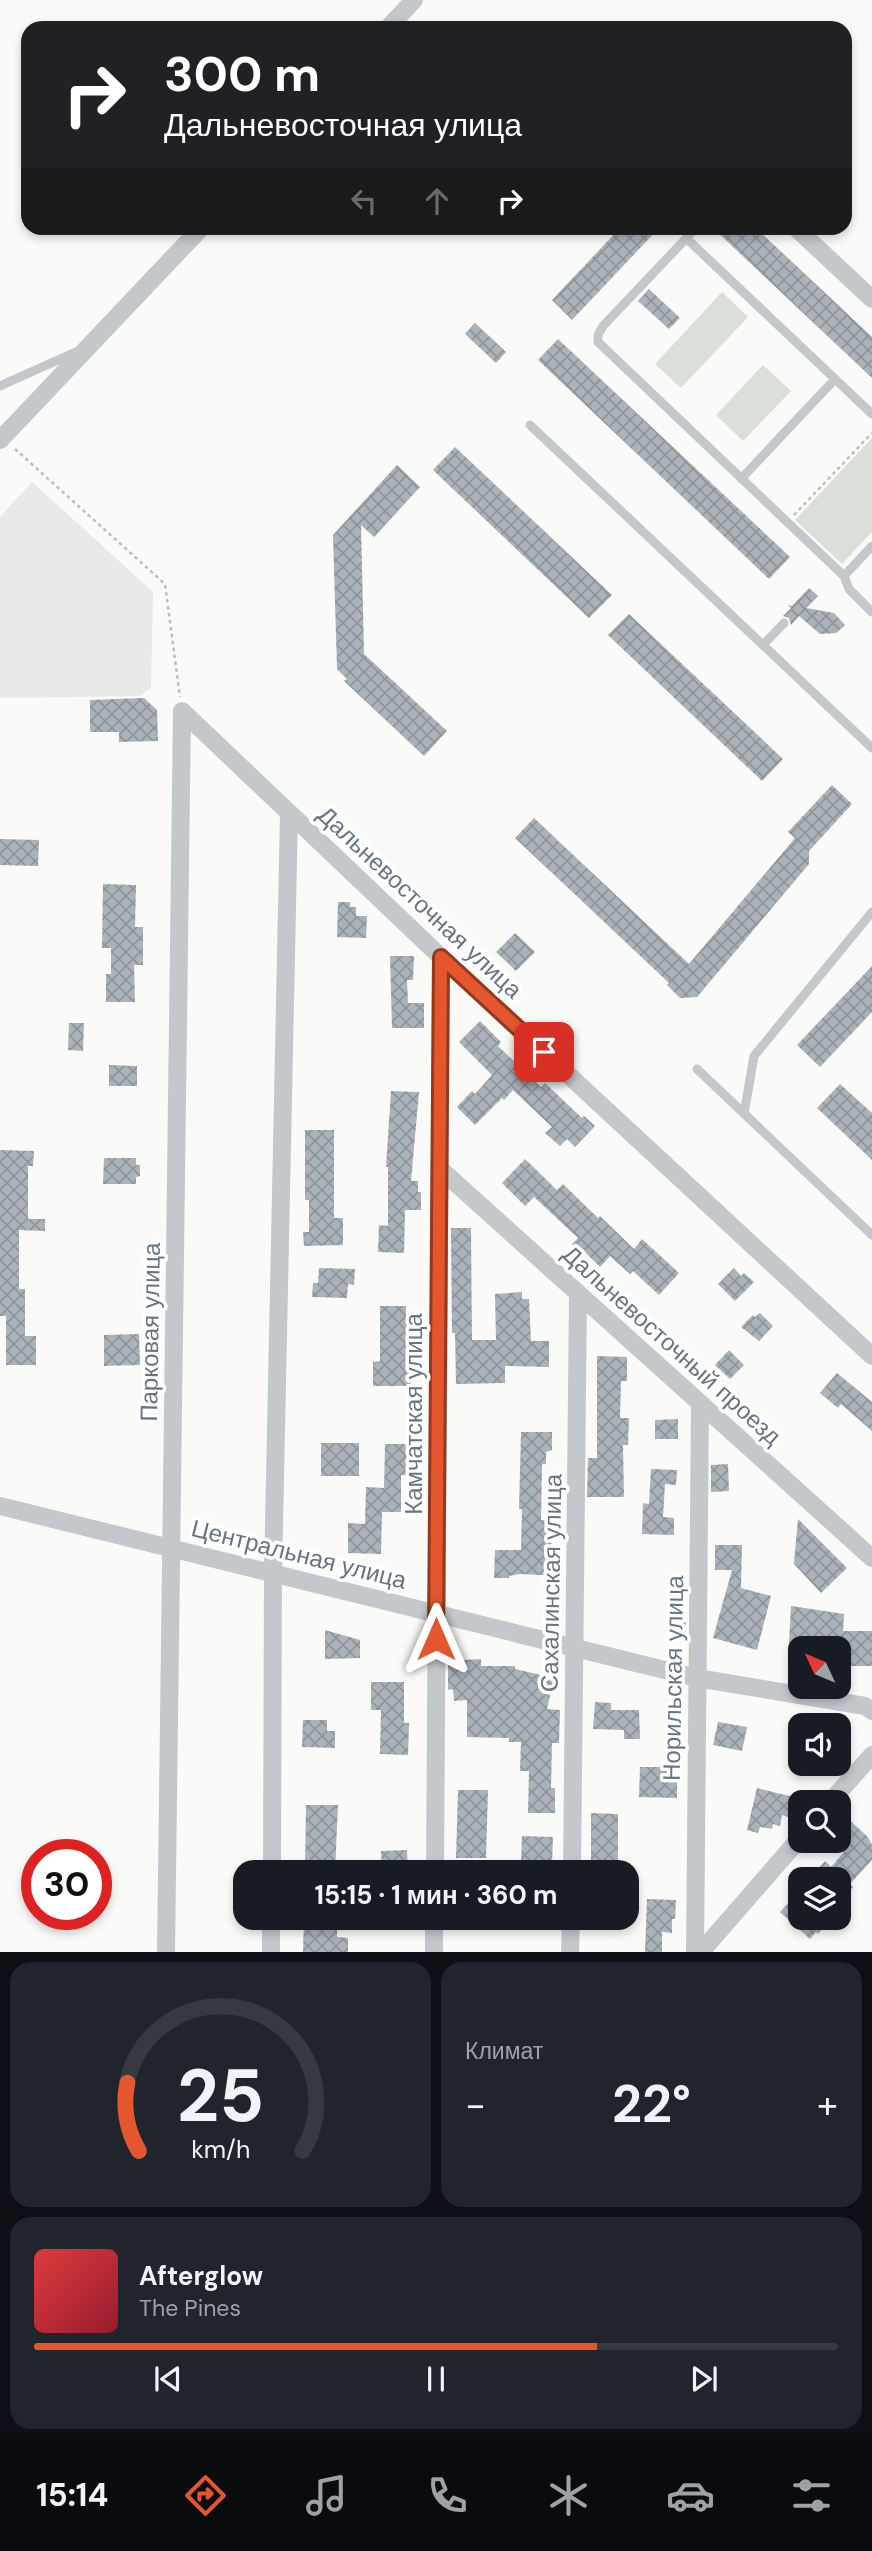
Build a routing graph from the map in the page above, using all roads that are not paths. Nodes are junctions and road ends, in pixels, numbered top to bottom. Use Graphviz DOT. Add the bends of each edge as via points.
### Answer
graph roads {
  1 [pos="414,0"];
  2 [pos="394,21"];
  3 [pos="194,235"];
  4 [pos="689,235"];
  5 [pos="803,235"];
  6 [pos="686,238"];
  7 [pos="872,299"];
  8 [pos="89,347"];
  9 [pos="835,379"];
  10 [pos="0,386"];
  11 [pos="872,414"];
  12 [pos="530,425"];
  13 [pos="1,439"];
  14 [pos="741,479"];
  15 [pos="872,546"];
  16 [pos="844,576"];
  17 [pos="872,612"];
  18 [pos="784,623"];
  19 [pos="764,645"];
  20 [pos="182,711"];
  21 [pos="872,748"];
  22 [pos="289,813"];
  23 [pos="872,912"];
  24 [pos="441,957"];
  25 [pos="696,1069"];
  26 [pos="744,1114"];
  27 [pos="439,1168"];
  28 [pos="872,1235"];
  29 [pos="578,1294"];
  30 [pos="872,1356"];
  31 [pos="701,1405"];
  32 [pos="0,1506"];
  33 [pos="172,1548"];
  34 [pos="872,1558"];
  35 [pos="272,1573"];
  36 [pos="436,1613"];
  37 [pos="575,1648"];
  38 [pos="697,1678"];
  39 [pos="872,1712"];
  40 [pos="872,1755"];
  41 [pos="841,1790"];
  42 [pos="788,1851"];
  43 [pos="272,1860"];
  44 [pos="435,1860"];
  45 [pos="572,1860"];
  46 [pos="271,1930"];
  47 [pos="435,1930"];
  48 [pos="571,1930"];
  49 [pos="166,1952"];
  50 [pos="271,1952"];
  51 [pos="434,1952"];
  52 [pos="570,1952"];
  53 [pos="697,1952"];
  1 -- 2 [label="street"];
  3 -- 8 [label="street"];
  4 -- 6 [label="lane"];
  5 -- 7 [label="street"];
  6 -- 9 [label="lane"];
  6 -- 14 [label="lane" via="641,292 603,326 598,342"];
  8 -- 10 [label="lane"];
  8 -- 13 [label="street"];
  9 -- 11 [label="lane"];
  9 -- 14 [label="lane"];
  12 -- 19 [label="lane"];
  14 -- 16 [label="lane"];
  15 -- 16 [label="lane"];
  16 -- 17 [label="lane" via="849,589"];
  18 -- 19 [label="lane"];
  19 -- 21 [label="lane"];
  20 -- 22 [label="street, Дальневосточная улица"];
  20 -- 33 [label="street, Парковая улица"];
  22 -- 24 [label="street, Дальневосточная улица"];
  22 -- 35 [label="street"];
  23 -- 26 [label="lane" via="754,1056"];
  24 -- 27 [label="street, Камчатская улица"];
  24 -- 30 [label="street, Дальневосточная улица"];
  25 -- 26 [label="lane"];
  26 -- 28 [label="lane"];
  27 -- 29 [label="street, Дальневосточный проезд"];
  27 -- 36 [label="street, Камчатская улица"];
  29 -- 31 [label="street, Дальневосточный проезд"];
  29 -- 37 [label="street, Сахалинская улица"];
  31 -- 34 [label="street, Дальневосточный проезд"];
  31 -- 38 [label="street, Норильская улица"];
  32 -- 33 [label="street, Центральная улица"];
  33 -- 35 [label="street, Центральная улица"];
  33 -- 49 [label="street, Парковая улица"];
  35 -- 36 [label="street, Центральная улица"];
  35 -- 43 [label="street"];
  36 -- 37 [label="street, Центральная улица"];
  36 -- 44 [label="street, Камчатская улица"];
  37 -- 38 [label="street, Центральная улица"];
  37 -- 45 [label="street, Сахалинская улица"];
  38 -- 39 [label="street, Центральная улица" via="864,1706"];
  38 -- 53 [label="street, Норильская улица"];
  40 -- 41 [label="street"];
  42 -- 53 [label="street"];
  46 -- 50 [label="street"];
  47 -- 51 [label="street"];
  48 -- 52 [label="street"];
}
